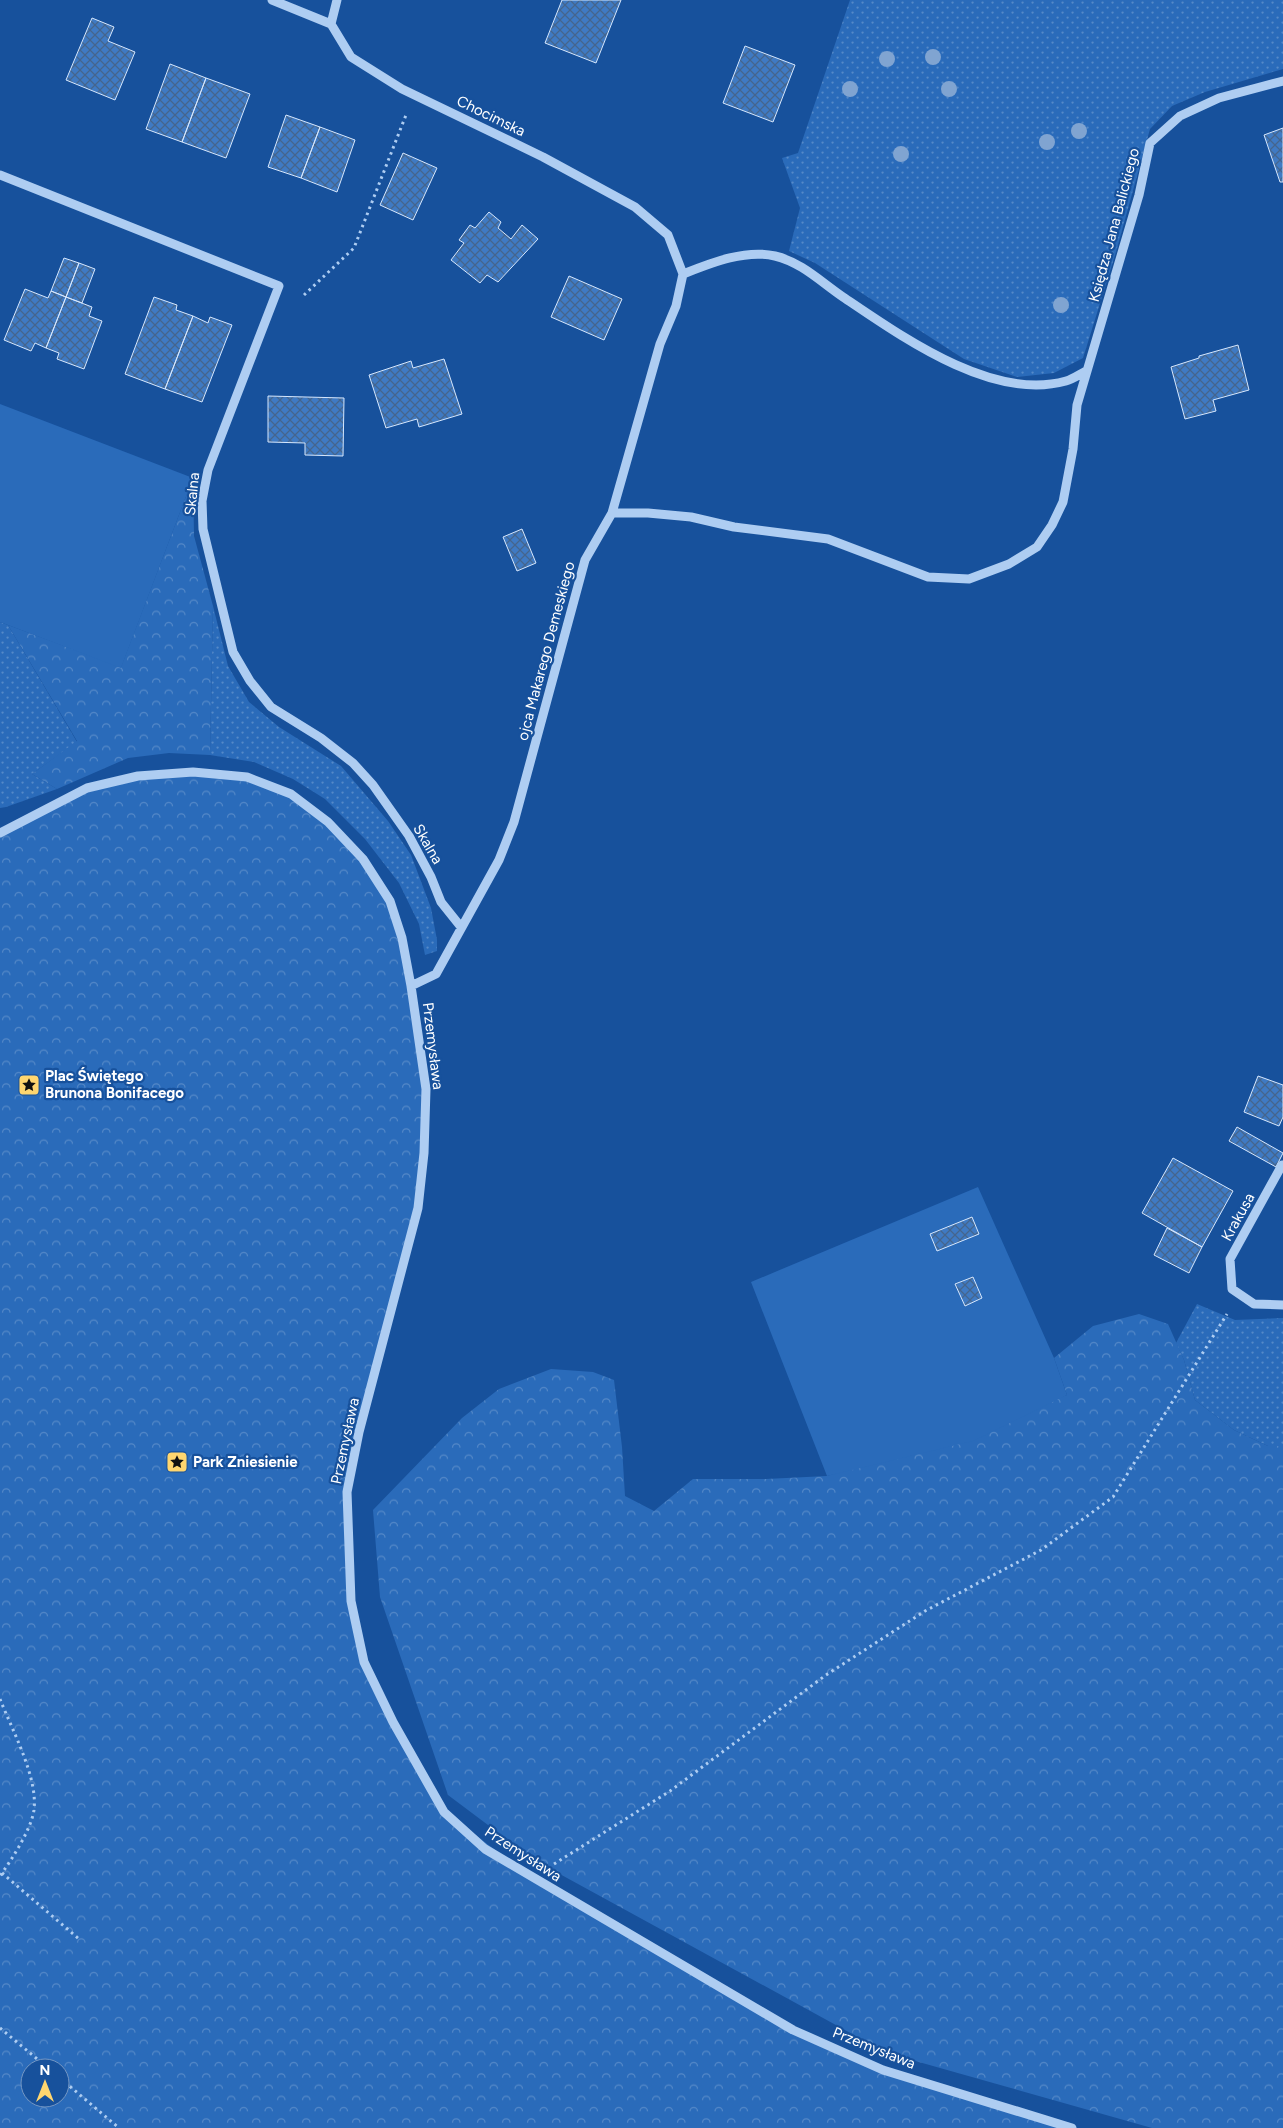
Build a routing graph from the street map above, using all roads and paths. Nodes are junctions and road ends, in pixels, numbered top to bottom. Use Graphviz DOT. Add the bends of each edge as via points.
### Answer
graph roads {
  1 [pos="272,0"];
  2 [pos="337,0"];
  3 [pos="331,24"];
  4 [pos="1283,81"];
  5 [pos="414,95"];
  6 [pos="0,175"];
  7 [pos="683,274"];
  8 [pos="304,295"];
  9 [pos="1086,370"];
  10 [pos="612,513"];
  11 [pos="0,832"];
  12 [pos="461,927"];
  13 [pos="411,986"];
  14 [pos="1282,1165"];
  15 [pos="1240,1294"];
  16 [pos="1283,1305"];
  17 [pos="0,1699"];
  18 [pos="1,1875"];
  19 [pos="532,1878"];
  20 [pos="79,1939"];
  21 [pos="0,2028"];
  22 [pos="36,2058"];
  23 [pos="70,2086"];
  24 [pos="119,2128"];
  25 [pos="1072,2128"];
  1 -- 3 [label="street"];
  2 -- 3 [label="street"];
  3 -- 5 [label="street, Chocimska" via="351,57"];
  4 -- 9 [label="street, Księdza Jana Balickiego" via="1219,98 1187,112 1150,143 1139,194"];
  5 -- 7 [label="street, Chocimska" via="543,157 635,207 668,235"];
  5 -- 8 [label="path" via="354,248"];
  6 -- 12 [label="street, Skalna" via="279,286 208,470 202,501 202,529 233,652 270,707 327,743 353,763 373,785 409,836 441,902"];
  7 -- 9 [label="street" via="734,257 775,256 804,268 842,297 963,369 996,381 1036,385 1067,381"];
  7 -- 10 [label="street, ojca Makarego Demeskiego"];
  9 -- 10 [label="street, Księdza Jana Balickiego" via="1077,405 1063,502 1052,525 1037,547 1009,564 969,579 928,577 828,539 691,517"];
  10 -- 12 [label="street, ojca Makarego Demeskiego" via="585,560 514,822 498,860"];
  11 -- 13 [label="street, Przemysława" via="87,788 138,776 192,772 247,777 290,794 328,822 363,858 390,901 402,938"];
  12 -- 13 [label="street, ojca Makarego Demeskiego" via="436,974"];
  13 -- 19 [label="street, Przemysława" via="426,1089 424,1153 418,1208 359,1432 347,1492 351,1601 364,1662 393,1722 444,1812 485,1849"];
  14 -- 15 [label="street, Krakusa" via="1230,1259 1232,1289"];
  15 -- 16 [label="street" via="1254,1304"];
  15 -- 19 [label="path" via="1113,1497 1042,1550 925,1611 826,1674 670,1792"];
  17 -- 18 [label="path" via="32,1783 34,1810 24,1836"];
  18 -- 20 [label="path"];
  19 -- 25 [label="street, Przemysława" via="793,2030 883,2070"];
  21 -- 22 [label="path"];
  23 -- 24 [label="path"];
}
